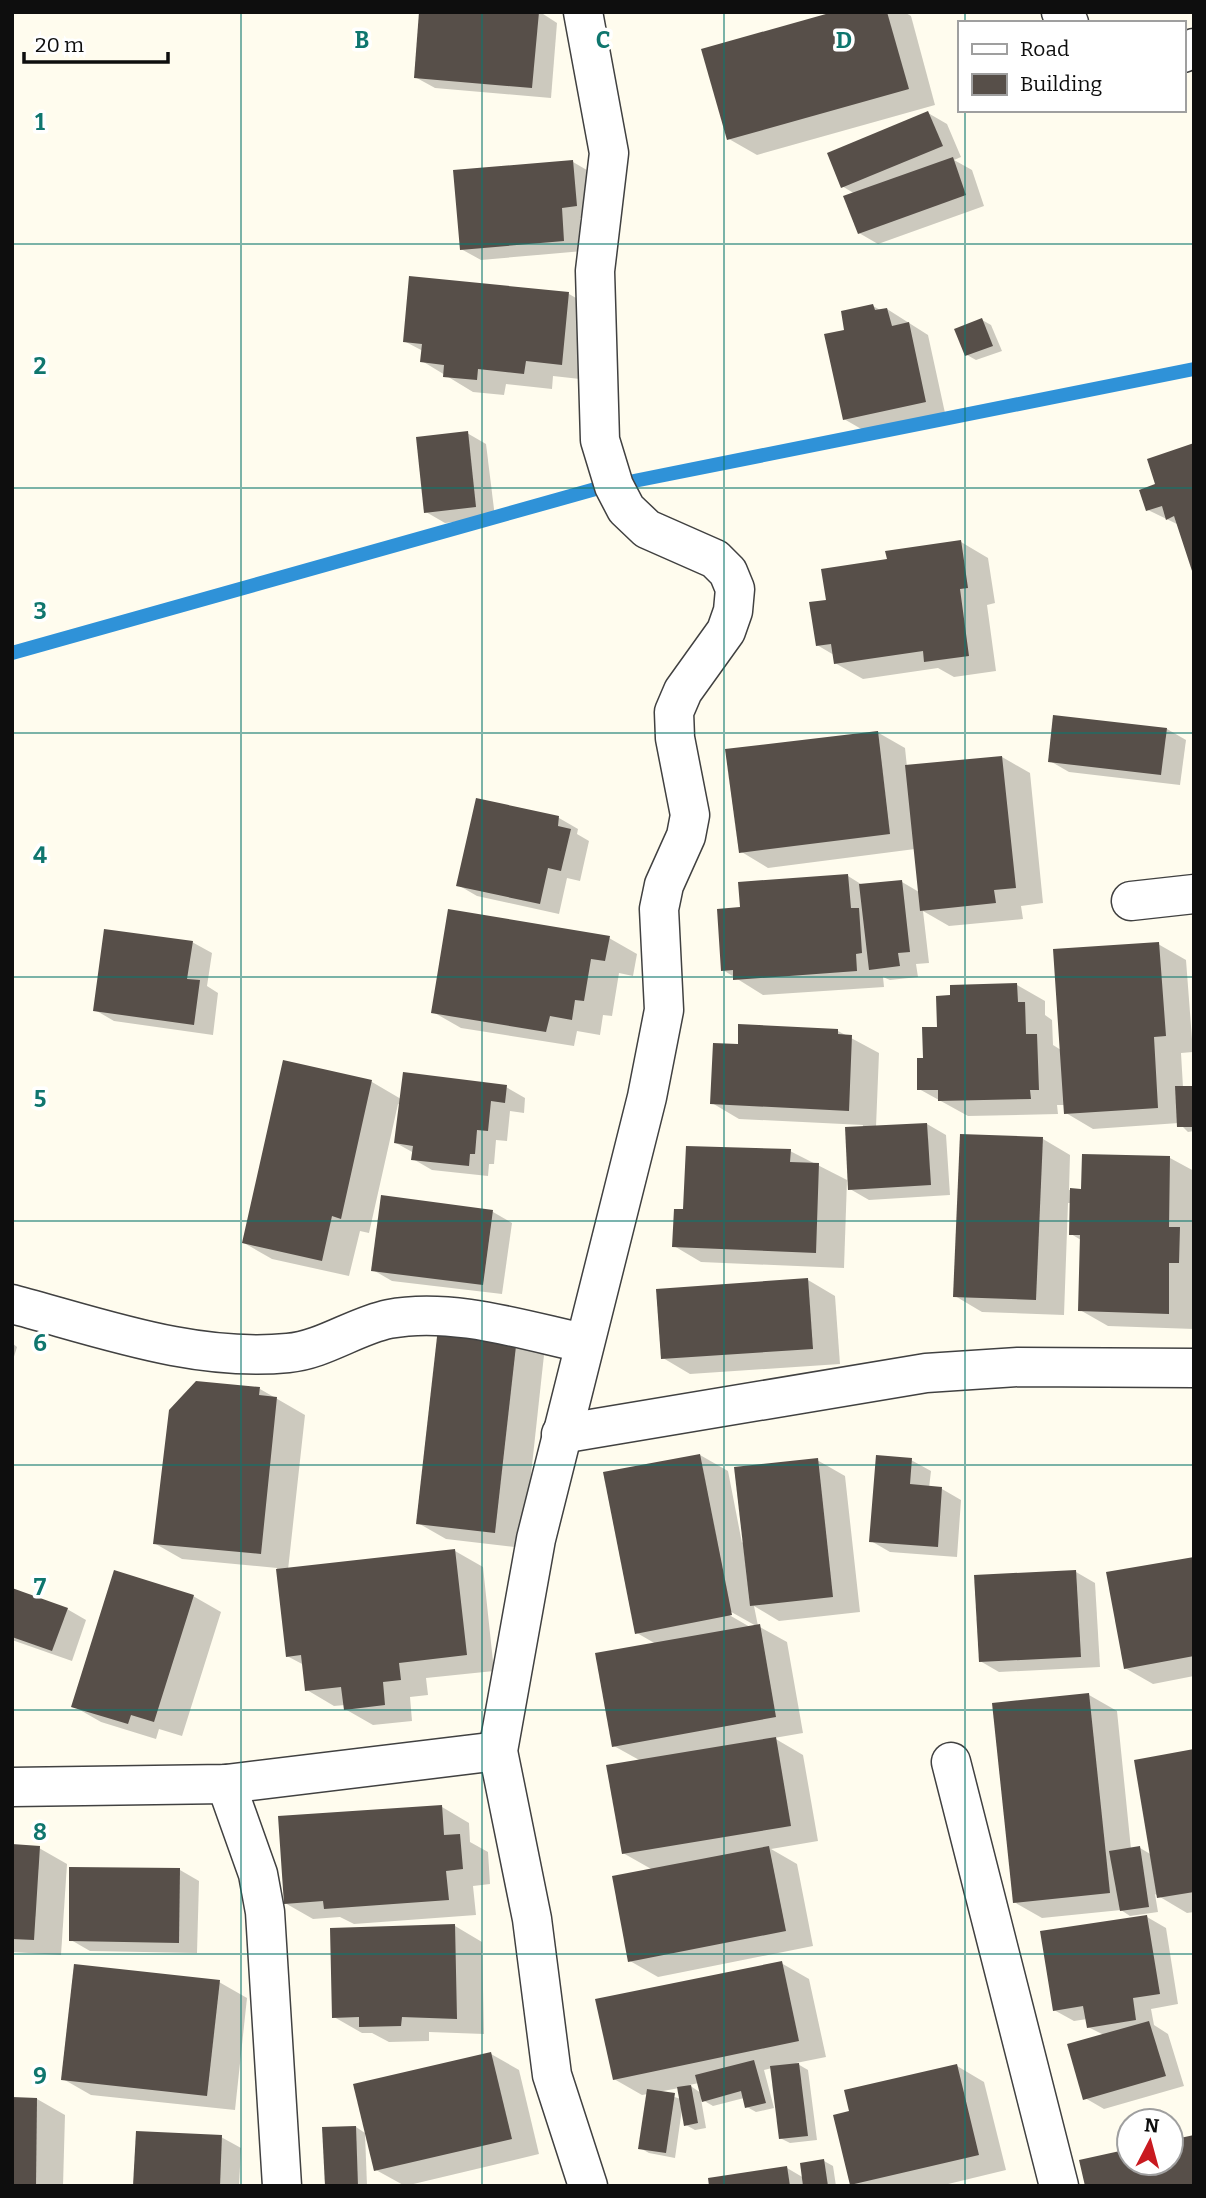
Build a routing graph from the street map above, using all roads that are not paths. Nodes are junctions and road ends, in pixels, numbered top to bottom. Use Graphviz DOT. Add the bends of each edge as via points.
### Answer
graph roads {
  1 [pos="583,12"];
  2 [pos="1194,894"];
  3 [pos="1131,901"];
  4 [pos="12,1304"];
  5 [pos="583,1343"];
  6 [pos="1194,1368"];
  7 [pos="561,1434"];
  8 [pos="498,1751"];
  9 [pos="951,1762"];
  10 [pos="226,1784"];
  11 [pos="12,1787"];
  12 [pos="282,2186"];
  13 [pos="587,2186"];
  14 [pos="1059,2186"];
  1 -- 5 [label="street" via="609,153 595,271 600,440 626,509 648,529 715,559 728,572 735,589 726,631 683,691 674,712 690,815 659,909 664,1010 647,1097"];
  2 -- 3 [label="street"];
  4 -- 5 [label="street" via="215,1354 291,1353 389,1319 461,1317"];
  5 -- 7 [label="street"];
  6 -- 7 [label="street" via="1031,1367 926,1373"];
  7 -- 8 [label="street" via="536,1539"];
  8 -- 10 [label="street"];
  8 -- 13 [label="street" via="532,1919 552,2075"];
  9 -- 14 [label="street"];
  10 -- 11 [label="street"];
  10 -- 12 [label="street" via="258,1874 265,1912"];
}
